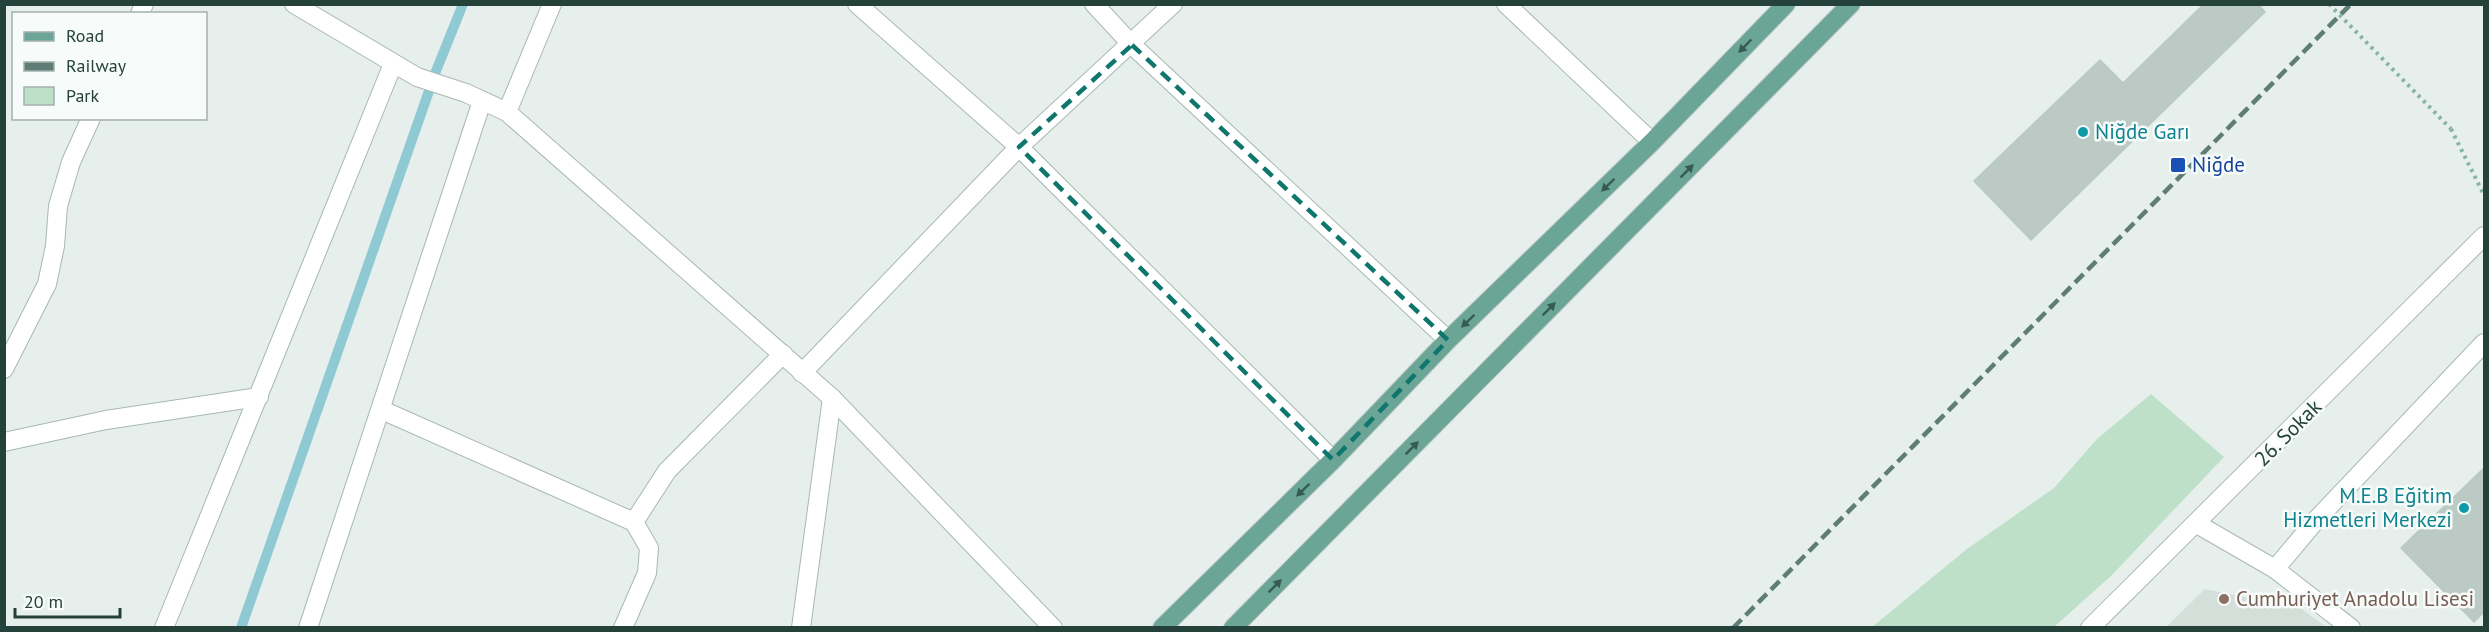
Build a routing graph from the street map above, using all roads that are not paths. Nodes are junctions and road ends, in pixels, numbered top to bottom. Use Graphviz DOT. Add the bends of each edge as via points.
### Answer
graph roads {
  1 [pos="294,4"];
  2 [pos="552,4"];
  3 [pos="857,4"];
  4 [pos="1094,4"];
  5 [pos="1173,4"];
  6 [pos="1506,4"];
  7 [pos="1786,4"];
  8 [pos="1851,4"];
  9 [pos="1132,45"];
  10 [pos="393,64"];
  11 [pos="474,97"];
  12 [pos="507,112"];
  13 [pos="90,120"];
  14 [pos="1652,142"];
  15 [pos="1019,147"];
  16 [pos="2484,236"];
  17 [pos="1448,340"];
  18 [pos="2484,343"];
  19 [pos="783,354"];
  20 [pos="4,369"];
  21 [pos="802,373"];
  22 [pos="259,397"];
  23 [pos="832,398"];
  24 [pos="382,410"];
  25 [pos="4,442"];
  26 [pos="1333,460"];
  27 [pos="634,522"];
  28 [pos="2197,524"];
  29 [pos="2275,568"];
  30 [pos="164,627"];
  31 [pos="308,627"];
  32 [pos="623,627"];
  33 [pos="801,627"];
  34 [pos="1053,627"];
  35 [pos="1162,627"];
  36 [pos="1233,627"];
  37 [pos="2090,627"];
  38 [pos="2351,627"];
  1 -- 10 [label="street"];
  2 -- 12 [label="street"];
  3 -- 15 [label="street"];
  4 -- 9 [label="street"];
  5 -- 9 [label="street"];
  6 -- 14 [label="street"];
  7 -- 14 [label="main road, one-way"];
  36 -- 8 [label="main road, one-way"];
  9 -- 15 [label="street"];
  9 -- 17 [label="street"];
  10 -- 11 [label="street"];
  10 -- 22 [label="street"];
  11 -- 12 [label="street"];
  11 -- 24 [label="street"];
  12 -- 19 [label="street"];
  13 -- 20 [label="street" via="71,162 58,206 47,284"];
  14 -- 17 [label="main road, one-way"];
  15 -- 21 [label="street"];
  15 -- 26 [label="street"];
  16 -- 28 [label="street, 26. Sokak"];
  17 -- 26 [label="main road"];
  18 -- 29 [label="street"];
  19 -- 21 [label="street"];
  19 -- 27 [label="street" via="667,471"];
  21 -- 23 [label="street"];
  22 -- 25 [label="street" via="106,420"];
  22 -- 30 [label="street"];
  23 -- 33 [label="street"];
  23 -- 34 [label="street"];
  24 -- 27 [label="street"];
  24 -- 31 [label="street"];
  26 -- 35 [label="main road, one-way"];
  27 -- 32 [label="street" via="649,548 647,573"];
  28 -- 29 [label="street"];
  28 -- 37 [label="street, 26. Sokak"];
  29 -- 38 [label="street"];
}
